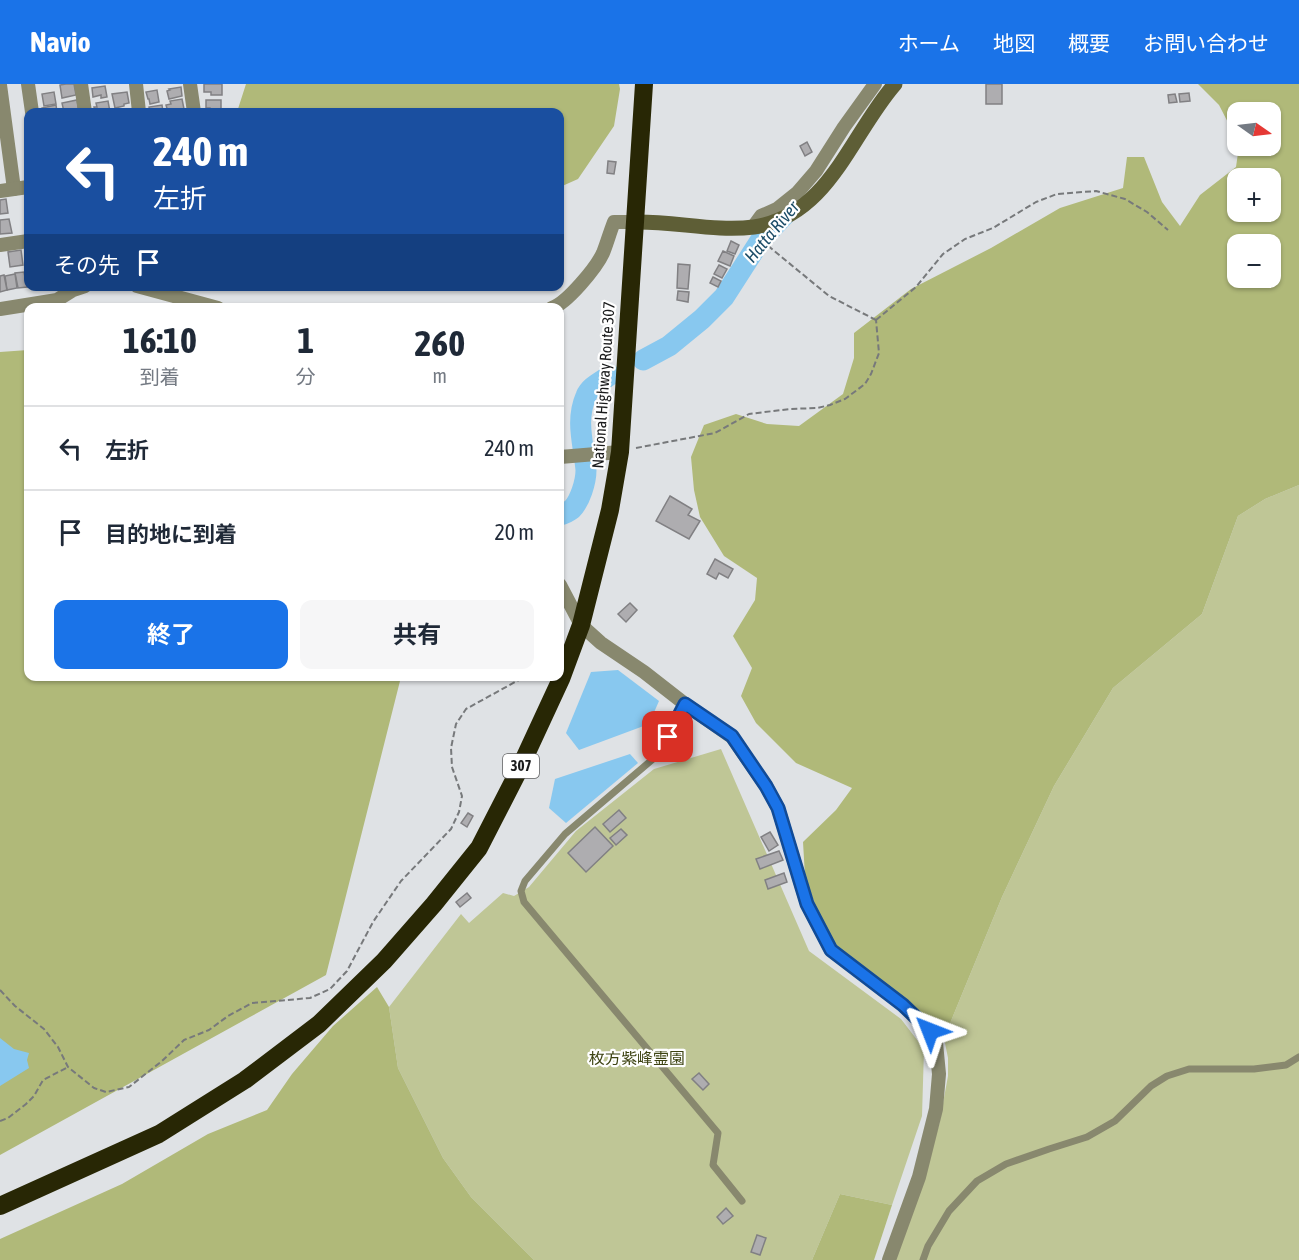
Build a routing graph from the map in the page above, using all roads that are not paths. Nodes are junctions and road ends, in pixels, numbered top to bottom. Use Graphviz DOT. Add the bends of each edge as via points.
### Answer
graph roads {
  1 [pos="28,84"];
  2 [pos="81,84"];
  3 [pos="136,84"];
  4 [pos="190,84"];
  5 [pos="644,84"];
  6 [pos="875,84"];
  7 [pos="895,84"];
  8 [pos="0,86"];
  9 [pos="31,108"];
  10 [pos="84,108"];
  11 [pos="139,108"];
  12 [pos="193,108"];
  13 [pos="24,188"];
  14 [pos="7,190"];
  15 [pos="634,222"];
  16 [pos="753,227"];
  17 [pos="24,242"];
  18 [pos="0,245"];
  19 [pos="71,291"];
  20 [pos="155,291"];
  21 [pos="38,303"];
  22 [pos="200,303"];
  23 [pos="560,303"];
  24 [pos="24,305"];
  25 [pos="0,309"];
  26 [pos="620,452"];
  27 [pos="564,456"];
  28 [pos="564,593"];
  29 [pos="581,625"];
  30 [pos="564,671"];
  31 [pos="560,681"];
  32 [pos="685,704"];
  33 [pos="1299,1057"];
  34 [pos="742,1201"];
  35 [pos="0,1206"];
  36 [pos="889,1260"];
  37 [pos="923,1260"];
  1 -- 9 [label="street"];
  2 -- 10 [label="street"];
  3 -- 11 [label="street"];
  4 -- 12 [label="street"];
  5 -- 15 [label="highway, National Highway Route 307 / 307"];
  6 -- 16 [label="street" via="816,171 797,193 761,216"];
  7 -- 16 [label="street" via="810,202 772,223"];
  8 -- 14 [label="street"];
  13 -- 14 [label="street"];
  15 -- 16 [label="street"];
  15 -- 23 [label="street" via="614,222 602,254 586,278"];
  15 -- 26 [label="highway, National Highway Route 307 / 307"];
  17 -- 18 [label="street"];
  19 -- 21 [label="street" via="57,300"];
  20 -- 22 [label="street"];
  24 -- 25 [label="street"];
  26 -- 27 [label="street"];
  26 -- 29 [label="highway, National Highway Route 307 / 307"];
  28 -- 29 [label="street"];
  29 -- 30 [label="highway, National Highway Route 307 / 307"];
  29 -- 32 [label="street" via="601,644"];
  31 -- 35 [label="highway, National Highway Route 307 / 307" via="478,848 384,961 320,1024 245,1080 159,1134"];
  32 -- 34 [label="lane" via="660,753 565,834 521,891 524,902 718,1133 713,1165"];
  32 -- 36 [label="street" via="732,736 766,786 778,808 807,904 831,950 903,1005 930,1031 936,1043 936,1108 919,1177"];
  33 -- 37 [label="lane" via="1286,1065 1190,1069 1167,1076 1115,1121 1087,1137 1006,1164 977,1181 949,1211"];
}
